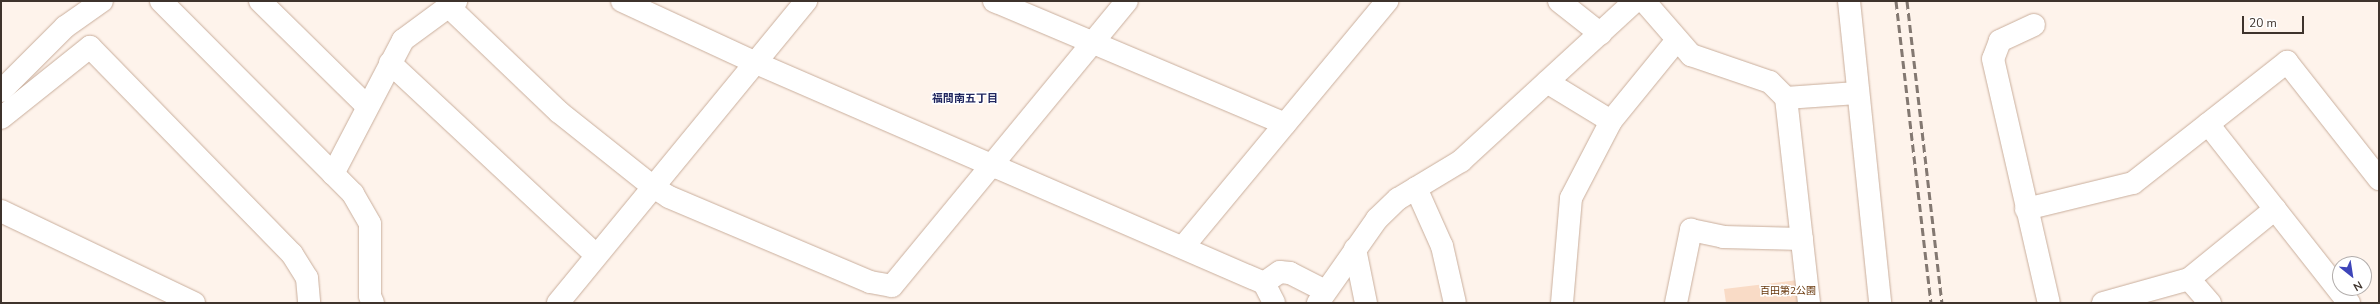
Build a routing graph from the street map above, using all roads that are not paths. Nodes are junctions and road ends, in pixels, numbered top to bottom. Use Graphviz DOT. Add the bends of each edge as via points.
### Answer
graph roads {
  1 [pos="102,1"];
  2 [pos="161,1"];
  3 [pos="260,1"];
  4 [pos="622,1"];
  5 [pos="806,1"];
  6 [pos="994,1"];
  7 [pos="1127,1"];
  8 [pos="1558,1"];
  9 [pos="1635,1"];
  10 [pos="1644,1"];
  11 [pos="1849,1"];
  12 [pos="1380,3"];
  13 [pos="452,4"];
  14 [pos="2034,25"];
  15 [pos="1601,34"];
  16 [pos="1677,40"];
  17 [pos="1092,43"];
  18 [pos="390,63"];
  19 [pos="756,63"];
  20 [pos="1547,82"];
  21 [pos="1,91"];
  22 [pos="1857,93"];
  23 [pos="1786,98"];
  24 [pos="366,105"];
  25 [pos="1,118"];
  26 [pos="1611,121"];
  27 [pos="1285,124"];
  28 [pos="2208,124"];
  29 [pos="992,165"];
  30 [pos="333,174"];
  31 [pos="2379,179"];
  32 [pos="652,186"];
  33 [pos="1416,188"];
  34 [pos="2026,209"];
  35 [pos="2275,209"];
  36 [pos="1,211"];
  37 [pos="1802,239"];
  38 [pos="1183,247"];
  39 [pos="1356,248"];
  40 [pos="596,255"];
  41 [pos="2189,279"];
  42 [pos="1264,283"];
  43 [pos="1321,297"];
  44 [pos="194,303"];
  45 [pos="309,303"];
  46 [pos="373,303"];
  47 [pos="558,303"];
  48 [pos="1274,303"];
  49 [pos="1366,303"];
  50 [pos="1455,303"];
  51 [pos="1562,303"];
  52 [pos="1676,303"];
  53 [pos="1809,303"];
  54 [pos="1880,303"];
  55 [pos="2049,303"];
  56 [pos="2103,303"];
  57 [pos="2210,303"];
  58 [pos="2349,303"];
  1 -- 21 [label="street" via="65,27"];
  2 -- 30 [label="street"];
  3 -- 24 [label="street"];
  4 -- 19 [label="street"];
  5 -- 19 [label="street"];
  6 -- 17 [label="street"];
  7 -- 17 [label="street"];
  8 -- 15 [label="street"];
  9 -- 15 [label="street"];
  10 -- 16 [label="street"];
  11 -- 22 [label="street"];
  12 -- 27 [label="street"];
  13 -- 18 [label="street" via="403,40"];
  13 -- 32 [label="street" via="559,112"];
  14 -- 34 [label="street" via="2000,41 1993,59"];
  15 -- 20 [label="street"];
  16 -- 23 [label="street" via="1691,55 1770,82"];
  16 -- 26 [label="street"];
  17 -- 27 [label="street"];
  17 -- 29 [label="street"];
  18 -- 24 [label="street"];
  18 -- 40 [label="street"];
  19 -- 29 [label="street"];
  19 -- 32 [label="street"];
  20 -- 26 [label="street"];
  20 -- 33 [label="street" via="1461,161"];
  22 -- 23 [label="street"];
  22 -- 54 [label="street"];
  23 -- 37 [label="street"];
  24 -- 30 [label="street"];
  25 -- 45 [label="street" via="90,47 292,254 307,278"];
  26 -- 51 [label="street" via="1571,198"];
  27 -- 38 [label="street"];
  28 -- 31 [label="street" via="2288,62"];
  28 -- 34 [label="street" via="2133,183"];
  28 -- 35 [label="street"];
  29 -- 32 [label="street" via="892,286 870,282 669,197"];
  29 -- 38 [label="street"];
  30 -- 46 [label="street" via="353,194 370,224 370,296"];
  32 -- 40 [label="street"];
  33 -- 39 [label="street" via="1398,198 1382,214"];
  33 -- 50 [label="street" via="1442,246"];
  34 -- 55 [label="street"];
  35 -- 41 [label="street"];
  35 -- 58 [label="street"];
  36 -- 44 [label="street"];
  37 -- 52 [label="street" via="1723,237 1691,230"];
  37 -- 53 [label="street"];
  38 -- 42 [label="street"];
  39 -- 43 [label="street"];
  39 -- 49 [label="street"];
  40 -- 47 [label="street"];
  41 -- 56 [label="street"];
  41 -- 57 [label="street"];
  42 -- 43 [label="street" via="1280,272 1290,273"];
  42 -- 48 [label="street"];
}
